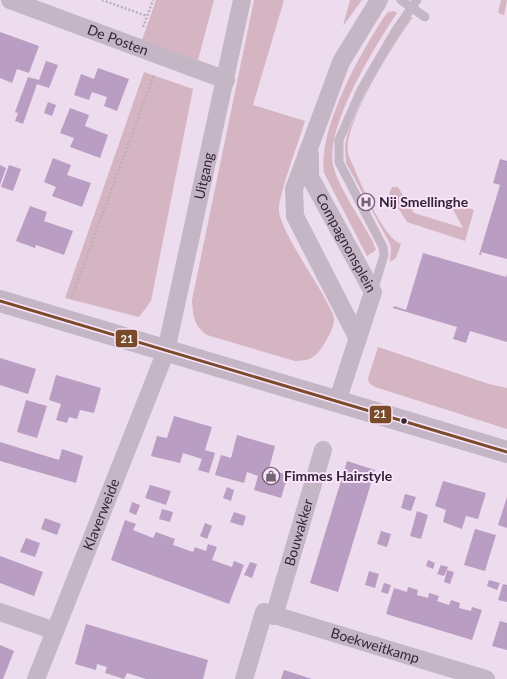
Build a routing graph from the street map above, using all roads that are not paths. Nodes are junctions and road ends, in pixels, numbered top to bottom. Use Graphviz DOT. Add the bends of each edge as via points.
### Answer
graph roads {
  1 [pos="10,0"];
  2 [pos="242,0"];
  3 [pos="379,0"];
  4 [pos="401,0"];
  5 [pos="415,4"];
  6 [pos="44,6"];
  7 [pos="425,17"];
  8 [pos="226,80"];
  9 [pos="310,152"];
  10 [pos="371,299"];
  11 [pos="0,301"];
  12 [pos="358,339"];
  13 [pos="166,351"];
  14 [pos="337,402"];
  15 [pos="323,450"];
  16 [pos="507,452"];
  17 [pos="0,612"];
  18 [pos="269,614"];
  19 [pos="55,631"];
  20 [pos="36,679"];
  21 [pos="244,679"];
  22 [pos="486,679"];
  1 -- 6 [label="street, De Posten"];
  2 -- 8 [label="street, Uitgang"];
  3 -- 9 [label="street, Compagnonsplein" via="341,62"];
  4 -- 5 [label="lane"];
  5 -- 7 [label="lane"];
  5 -- 10 [label="lane" via="396,30 361,90 338,140 339,162 383,247 384,255"];
  6 -- 8 [label="street, De Posten" via="136,46"];
  8 -- 13 [label="street, Uitgang"];
  9 -- 10 [label="street" via="306,185"];
  9 -- 12 [label="street, Compagnonsplein" via="294,192 295,216"];
  10 -- 12 [label="street, Compagnonsplein"];
  11 -- 13 [label="street"];
  12 -- 14 [label="street, Compagnonsplein"];
  13 -- 14 [label="street"];
  13 -- 19 [label="street, Klaverweide"];
  14 -- 16 [label="street"];
  15 -- 18 [label="street, Bouwakker"];
  17 -- 19 [label="street"];
  18 -- 21 [label="street, Bouwakker"];
  18 -- 22 [label="street, Boekweitkamp"];
  19 -- 20 [label="street, Klaverweide"];
}
